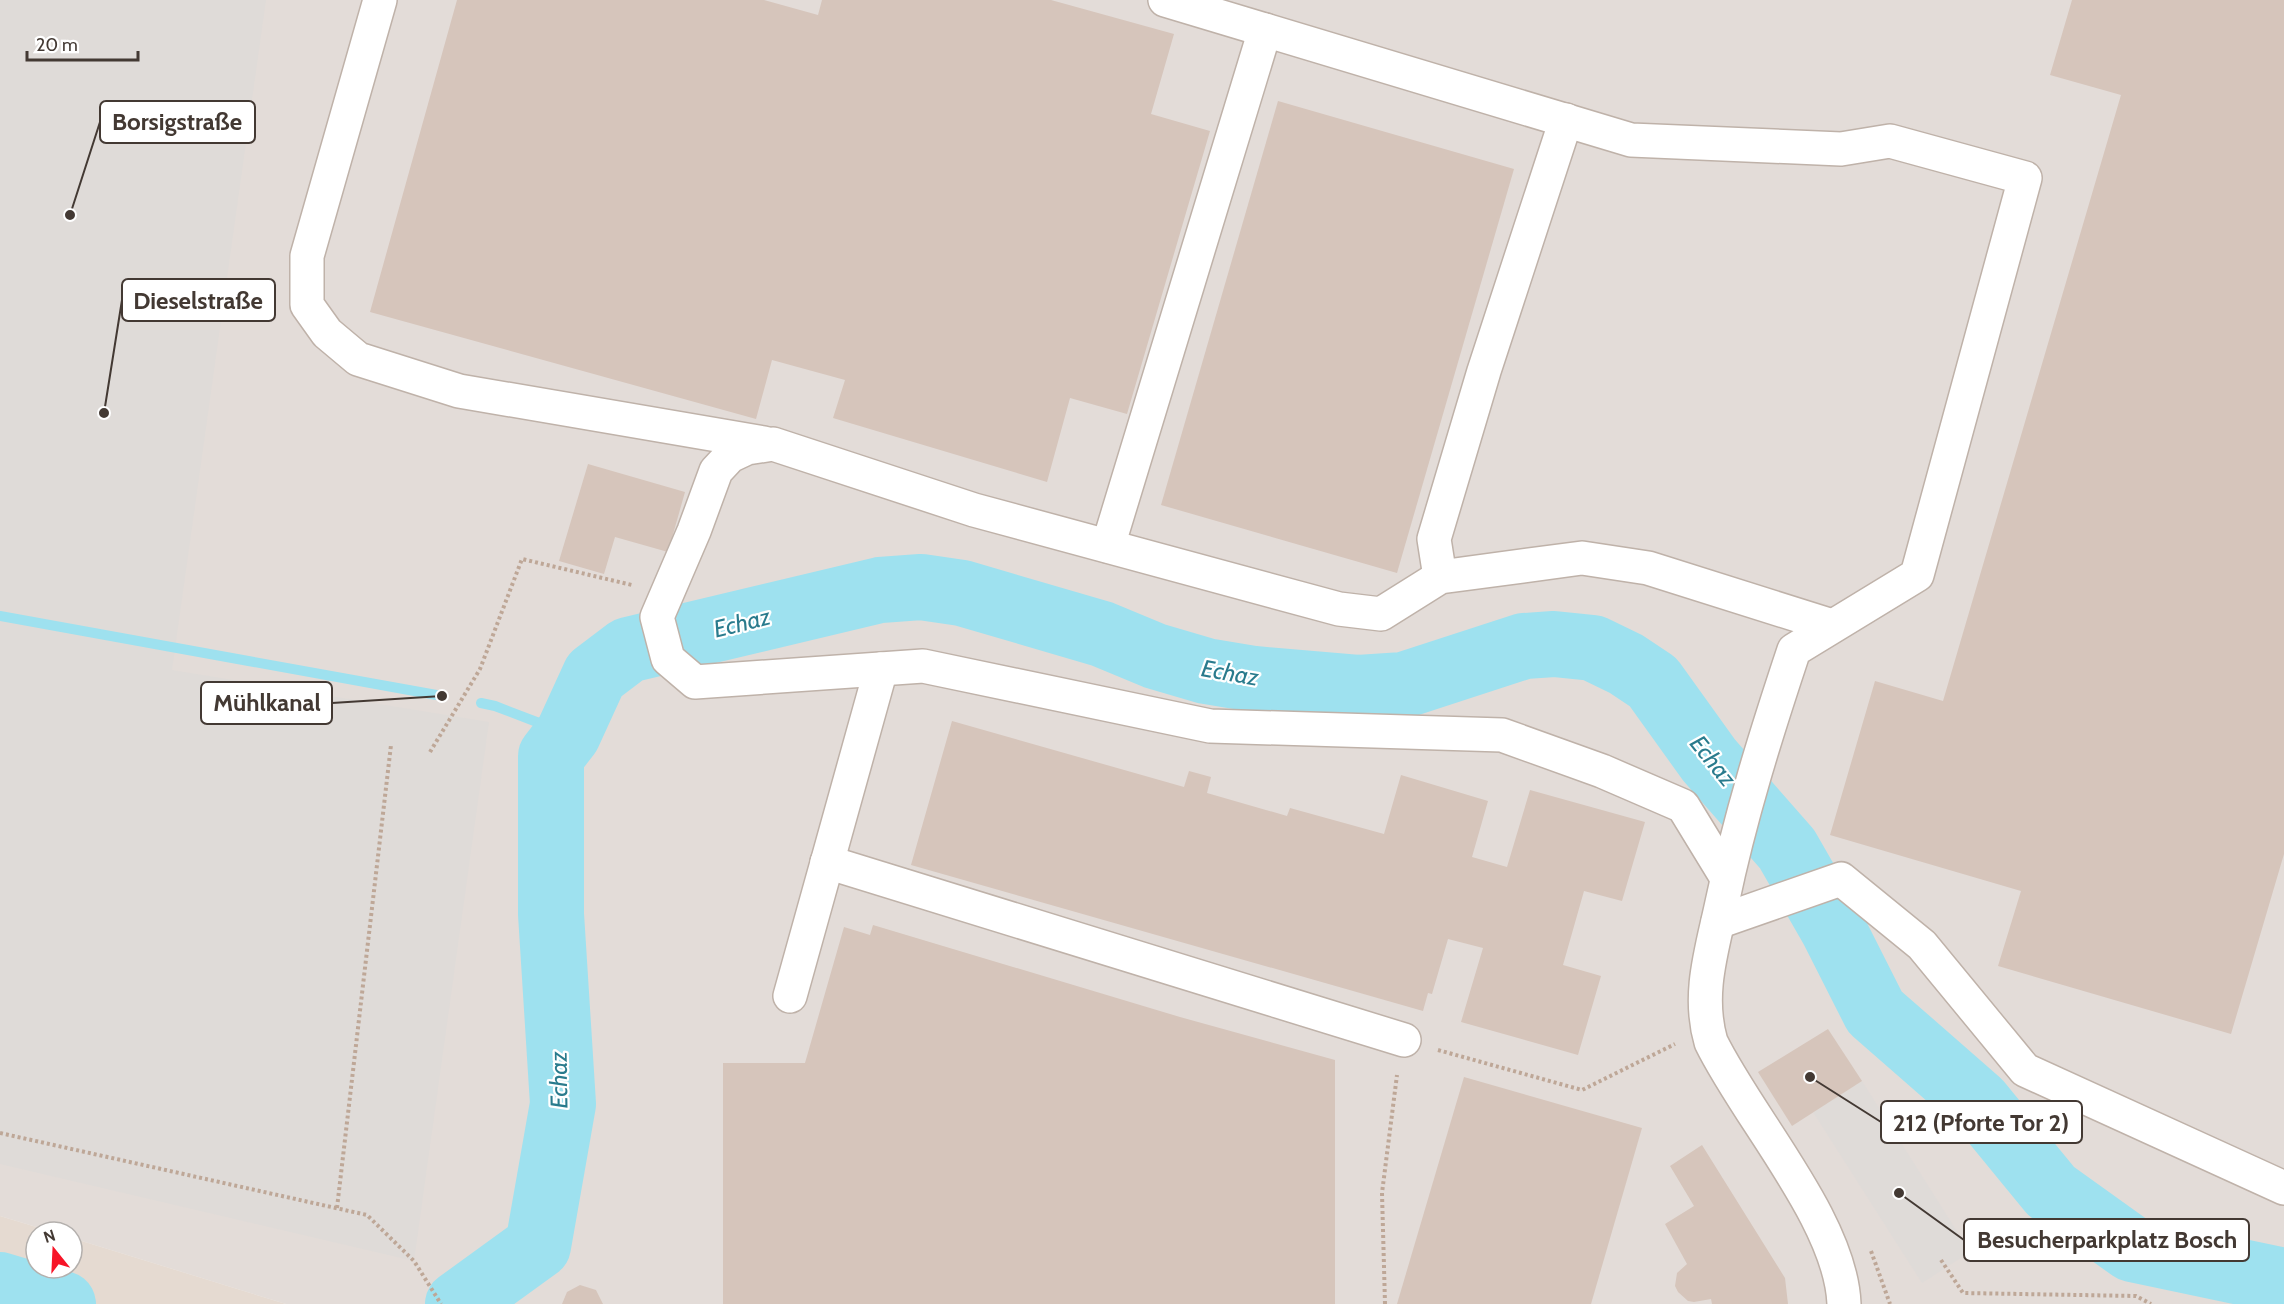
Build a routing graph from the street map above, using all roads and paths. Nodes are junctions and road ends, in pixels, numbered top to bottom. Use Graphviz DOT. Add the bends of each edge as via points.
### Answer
graph roads {
  1 [pos="381,0"];
  2 [pos="1165,0"];
  3 [pos="1265,30"];
  4 [pos="1566,120"];
  5 [pos="772,444"];
  6 [pos="1108,546"];
  7 [pos="1440,578"];
  8 [pos="661,605"];
  9 [pos="1832,626"];
  10 [pos="880,669"];
  11 [pos="391,745"];
  12 [pos="430,752"];
  13 [pos="827,862"];
  14 [pos="1727,878"];
  15 [pos="1718,922"];
  16 [pos="790,996"];
  17 [pos="1707,1029"];
  18 [pos="1404,1040"];
  19 [pos="0,1133"];
  20 [pos="2284,1188"];
  21 [pos="337,1208"];
  22 [pos="1941,1260"];
  23 [pos="441,1304"];
  24 [pos="1385,1304"];
  25 [pos="1844,1304"];
  26 [pos="2151,1304"];
  1 -- 5 [label="lane" via="307,256 307,305 327,333 358,358 459,391"];
  2 -- 3 [label="lane"];
  3 -- 4 [label="lane"];
  3 -- 6 [label="lane"];
  4 -- 7 [label="lane" via="1434,538"];
  4 -- 9 [label="lane" via="1631,140 1841,149 1890,141 2025,178 1917,575"];
  5 -- 6 [label="lane" via="974,510"];
  5 -- 8 [label="lane" via="747,448 730,456 716,471"];
  6 -- 7 [label="lane" via="1339,609 1381,614"];
  7 -- 9 [label="lane" via="1582,558 1648,568"];
  8 -- 10 [label="lane" via="668,659 695,682"];
  8 -- 12 [label="path" via="522,559 480,669"];
  9 -- 14 [label="lane" via="1794,650 1759,754"];
  10 -- 13 [label="lane"];
  10 -- 14 [label="lane" via="923,666 1210,726 1502,735 1602,771 1683,806"];
  11 -- 21 [label="path"];
  13 -- 16 [label="lane"];
  13 -- 18 [label="lane"];
  14 -- 15 [label="lane"];
  15 -- 17 [label="lane" via="1706,972"];
  15 -- 20 [label="lane" via="1841,879 1922,945 2025,1070"];
  17 -- 18 [label="path" via="1582,1090"];
  17 -- 25 [label="lane" via="1717,1055 1829,1242 1844,1290"];
  18 -- 24 [label="path" via="1382,1193"];
  19 -- 21 [label="path"];
  21 -- 23 [label="path" via="367,1215 414,1261"];
  22 -- 26 [label="path" via="1963,1293 2136,1296"];
}
